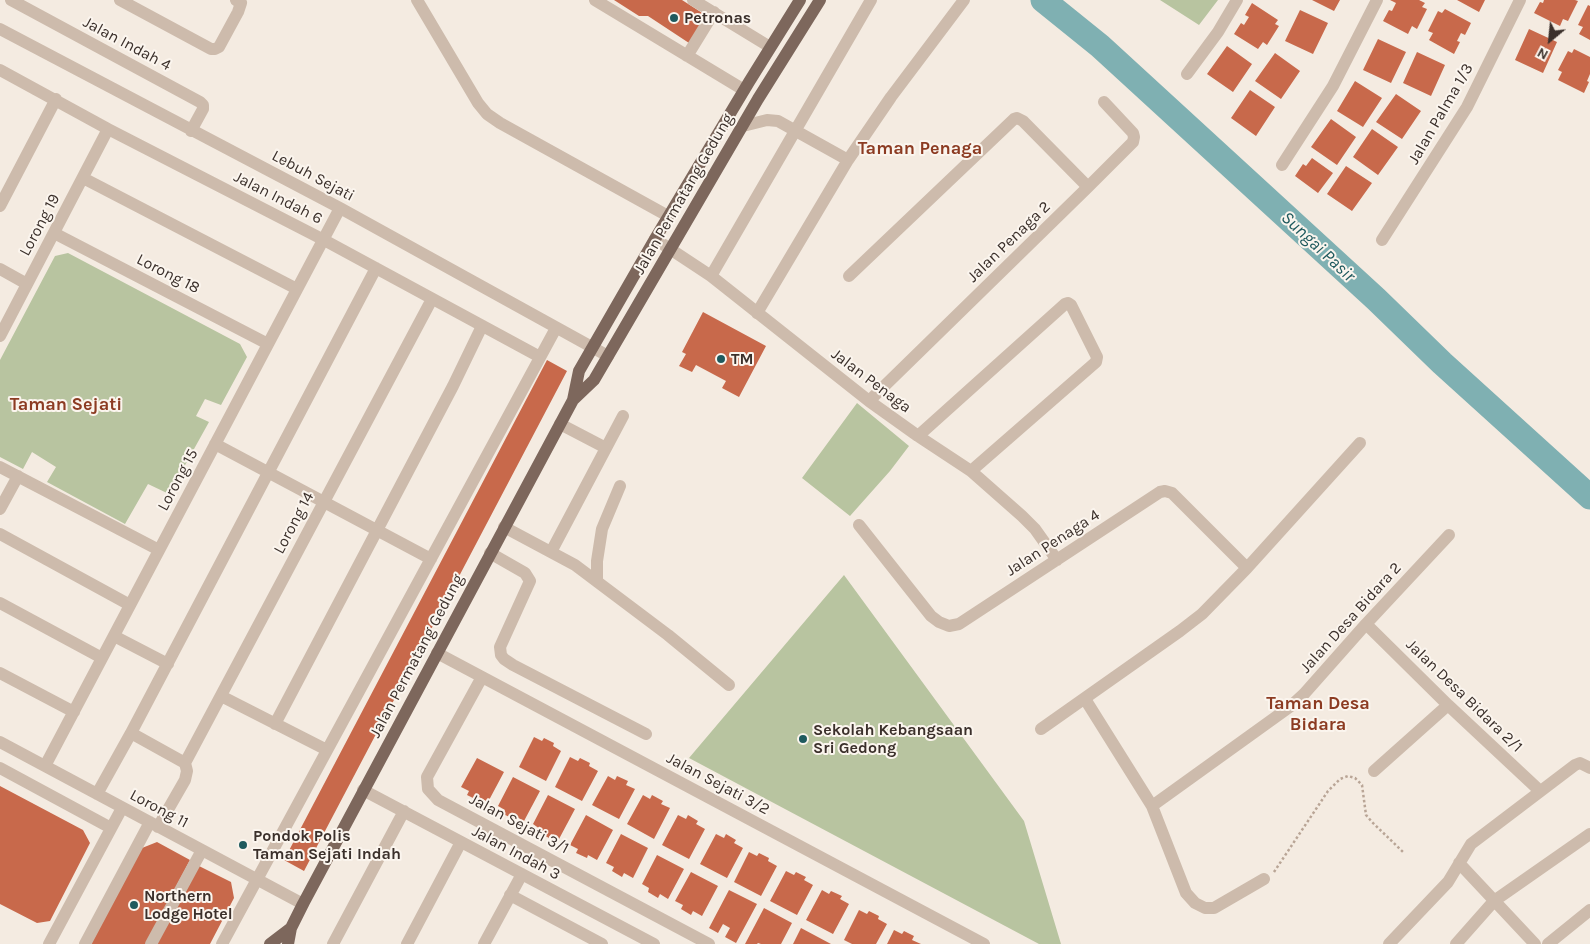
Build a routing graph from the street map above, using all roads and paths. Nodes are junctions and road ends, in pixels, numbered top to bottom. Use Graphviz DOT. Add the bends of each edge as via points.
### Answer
graph roads {
  1 [pos="11,0"];
  2 [pos="120,0"];
  3 [pos="417,0"];
  4 [pos="594,0"];
  5 [pos="693,0"];
  6 [pos="800,0"];
  7 [pos="820,0"];
  8 [pos="871,0"];
  9 [pos="964,0"];
  10 [pos="1237,0"];
  11 [pos="1377,0"];
  12 [pos="1520,0"];
  13 [pos="238,1"];
  14 [pos="714,12"];
  15 [pos="0,29"];
  16 [pos="770,47"];
  17 [pos="687,56"];
  18 [pos="1,73"];
  19 [pos="1188,74"];
  20 [pos="744,90"];
  21 [pos="56,99"];
  22 [pos="1104,102"];
  23 [pos="743,126"];
  24 [pos="108,129"];
  25 [pos="795,130"];
  26 [pos="191,131"];
  27 [pos="848,160"];
  28 [pos="1282,165"];
  29 [pos="83,178"];
  30 [pos="1088,188"];
  31 [pos="0,206"];
  32 [pos="340,208"];
  33 [pos="668,216"];
  34 [pos="54,233"];
  35 [pos="655,239"];
  36 [pos="324,240"];
  37 [pos="1382,240"];
  38 [pos="670,249"];
  39 [pos="376,268"];
  40 [pos="0,270"];
  41 [pos="711,276"];
  42 [pos="849,276"];
  43 [pos="27,284"];
  44 [pos="297,289"];
  45 [pos="432,299"];
  46 [pos="757,312"];
  47 [pos="482,326"];
  48 [pos="556,328"];
  49 [pos="0,336"];
  50 [pos="268,344"];
  51 [pos="592,348"];
  52 [pos="608,356"];
  53 [pos="540,357"];
  54 [pos="573,400"];
  55 [pos="869,401"];
  56 [pos="623,416"];
  57 [pos="560,424"];
  58 [pos="918,436"];
  59 [pos="1360,443"];
  60 [pos="215,444"];
  61 [pos="606,448"];
  62 [pos="0,467"];
  63 [pos="971,471"];
  64 [pos="269,472"];
  65 [pos="18,476"];
  66 [pos="620,486"];
  67 [pos="324,502"];
  68 [pos="0,509"];
  69 [pos="859,524"];
  70 [pos="504,527"];
  71 [pos="377,530"];
  72 [pos="0,534"];
  73 [pos="1448,534"];
  74 [pos="159,550"];
  75 [pos="551,552"];
  76 [pos="490,554"];
  77 [pos="431,559"];
  78 [pos="1057,560"];
  79 [pos="1247,568"];
  80 [pos="597,581"];
  81 [pos="0,603"];
  82 [pos="130,605"];
  83 [pos="1366,624"];
  84 [pos="114,636"];
  85 [pos="437,653"];
  86 [pos="102,658"];
  87 [pos="168,664"];
  88 [pos="0,673"];
  89 [pos="482,677"];
  90 [pos="729,686"];
  91 [pos="221,696"];
  92 [pos="1085,699"];
  93 [pos="1448,705"];
  94 [pos="74,712"];
  95 [pos="275,724"];
  96 [pos="1041,729"];
  97 [pos="131,733"];
  98 [pos="646,734"];
  99 [pos="0,742"];
  100 [pos="327,750"];
  101 [pos="185,763"];
  102 [pos="45,766"];
  103 [pos="1585,766"];
  104 [pos="0,768"];
  105 [pos="1374,771"];
  106 [pos="363,790"];
  107 [pos="1540,791"];
  108 [pos="97,794"];
  109 [pos="1152,806"];
  110 [pos="122,808"];
  111 [pos="404,811"];
  112 [pos="154,824"];
  113 [pos="111,828"];
  114 [pos="1590,834"];
  115 [pos="461,842"];
  116 [pos="202,850"];
  117 [pos="1403,852"];
  118 [pos="1459,862"];
  119 [pos="522,874"];
  120 [pos="256,879"];
  121 [pos="1264,879"];
  122 [pos="510,895"];
  123 [pos="1494,901"];
  124 [pos="303,904"];
  125 [pos="1589,912"];
  126 [pos="291,928"];
  127 [pos="49,944"];
  128 [pos="85,944"];
  129 [pos="151,944"];
  130 [pos="222,944"];
  131 [pos="270,944"];
  132 [pos="288,944"];
  133 [pos="333,944"];
  134 [pos="407,944"];
  135 [pos="484,944"];
  136 [pos="602,944"];
  137 [pos="654,944"];
  138 [pos="709,944"];
  139 [pos="984,944"];
  140 [pos="1389,944"];
  141 [pos="1456,944"];
  142 [pos="1535,944"];
  143 [pos="1548,944"];
  1 -- 26 [label="street, Jalan Indah 4" via="200,102 203,109"];
  2 -- 13 [label="street" via="211,49 219,47 238,12"];
  3 -- 33 [label="street" via="487,114"];
  4 -- 17 [label="street"];
  5 -- 14 [label="street"];
  6 -- 16 [label="main road, Jalan Permatang Gedung"];
  7 -- 23 [label="main road, Jalan Permatang Gedung"];
  8 -- 25 [label="street"];
  9 -- 27 [label="street"];
  10 -- 19 [label="street"];
  11 -- 28 [label="street" via="1333,86"];
  12 -- 37 [label="street, Jalan Palma 1/3" via="1467,107"];
  14 -- 16 [label="street"];
  14 -- 17 [label="street"];
  15 -- 26 [label="street, Lebuh Sejati"];
  16 -- 20 [label="main road, Jalan Permatang Gedung"];
  17 -- 20 [label="street"];
  18 -- 21 [label="street, Jalan Indah 6"];
  20 -- 33 [label="main road, Jalan Permatang Gedung"];
  21 -- 24 [label="street, Jalan Indah 6"];
  21 -- 31 [label="street"];
  22 -- 30 [label="street, Jalan Penaga 2" via="1134,137 1133,142"];
  23 -- 25 [label="street" via="767,120 778,121"];
  23 -- 38 [label="main road, Jalan Permatang Gedung"];
  24 -- 29 [label="street, Lorong 19"];
  24 -- 36 [label="street, Jalan Indah 6"];
  25 -- 27 [label="street"];
  25 -- 41 [label="street"];
  26 -- 32 [label="street, Lebuh Sejati"];
  27 -- 46 [label="street"];
  29 -- 34 [label="street, Lorong 19"];
  29 -- 44 [label="street"];
  30 -- 42 [label="street" via="1023,121 1014,119"];
  30 -- 55 [label="street, Jalan Penaga 2"];
  32 -- 36 [label="street, Lorong 15"];
  32 -- 48 [label="street, Lebuh Sejati"];
  33 -- 35 [label="main road, Jalan Permatang Gedung"];
  34 -- 43 [label="street, Lorong 19"];
  34 -- 50 [label="street, Lorong 18"];
  35 -- 38 [label="street, Jalan Penaga"];
  35 -- 51 [label="main road, Jalan Permatang Gedung"];
  36 -- 39 [label="street, Jalan Indah 6"];
  36 -- 44 [label="street, Lorong 15"];
  38 -- 41 [label="street, Jalan Penaga"];
  38 -- 52 [label="main road, Jalan Permatang Gedung"];
  39 -- 45 [label="street, Jalan Indah 6"];
  39 -- 64 [label="street"];
  40 -- 43 [label="street"];
  41 -- 46 [label="street, Jalan Penaga"];
  43 -- 49 [label="street, Lorong 19"];
  44 -- 50 [label="street, Lorong 15"];
  45 -- 47 [label="street, Jalan Indah 6"];
  45 -- 67 [label="street, Lorong 14"];
  46 -- 55 [label="street, Jalan Penaga"];
  47 -- 53 [label="street, Jalan Indah 6"];
  47 -- 71 [label="street"];
  48 -- 51 [label="street, Lebuh Sejati"];
  48 -- 53 [label="street"];
  50 -- 60 [label="street, Lorong 15"];
  51 -- 52 [label="street, Lebuh Sejati"];
  51 -- 54 [label="main road, Jalan Permatang Gedung" via="579,372"];
  52 -- 54 [label="main road, Jalan Permatang Gedung" via="594,380"];
  53 -- 77 [label="street"];
  54 -- 57 [label="main road, Jalan Permatang Gedung"];
  55 -- 58 [label="street, Jalan Penaga"];
  56 -- 61 [label="street"];
  57 -- 61 [label="street"];
  57 -- 70 [label="main road, Jalan Permatang Gedung"];
  58 -- 63 [label="street, Jalan Penaga"];
  58 -- 63 [label="street" via="1068,303 1097,360"];
  59 -- 79 [label="street"];
  60 -- 64 [label="street"];
  60 -- 74 [label="street, Lorong 15"];
  61 -- 75 [label="street"];
  62 -- 65 [label="street"];
  63 -- 78 [label="street, Jalan Penaga" via="1035,529"];
  64 -- 67 [label="street"];
  64 -- 87 [label="street"];
  65 -- 68 [label="street"];
  65 -- 74 [label="street"];
  66 -- 80 [label="street" via="602,529"];
  67 -- 71 [label="street"];
  67 -- 91 [label="street, Lorong 14"];
  69 -- 78 [label="street, Jalan Penaga 4" via="931,616 949,626 959,624"];
  70 -- 75 [label="street"];
  70 -- 76 [label="main road, Jalan Permatang Gedung"];
  71 -- 77 [label="street"];
  71 -- 95 [label="street"];
  72 -- 82 [label="street"];
  73 -- 83 [label="street, Jalan Desa Bidara 2"];
  74 -- 82 [label="street, Lorong 15"];
  75 -- 80 [label="street"];
  76 -- 85 [label="main road, Jalan Permatang Gedung"];
  76 -- 98 [label="street" via="525,573 530,581 500,647 500,655 513,665"];
  77 -- 100 [label="street"];
  78 -- 79 [label="street, Jalan Penaga 4" via="1165,490 1172,493"];
  79 -- 92 [label="street" via="1202,614"];
  80 -- 90 [label="street"];
  81 -- 86 [label="street"];
  82 -- 84 [label="street, Lorong 15"];
  83 -- 93 [label="street, Jalan Desa Bidara 2/1"];
  83 -- 109 [label="street, Jalan Desa Bidara 2" via="1292,706"];
  84 -- 86 [label="street, Lorong 15"];
  84 -- 87 [label="street"];
  85 -- 89 [label="street, Jalan Sejati 3/2"];
  85 -- 106 [label="main road, Jalan Permatang Gedung"];
  86 -- 94 [label="street, Lorong 15"];
  87 -- 97 [label="street"];
  88 -- 94 [label="street"];
  89 -- 138 [label="street, Jalan Sejati 3/1" via="426,777 428,789 438,800"];
  89 -- 139 [label="street, Jalan Sejati 3/2"];
  91 -- 95 [label="street"];
  91 -- 101 [label="street, Lorong 14"];
  92 -- 96 [label="street"];
  92 -- 109 [label="street"];
  93 -- 105 [label="street"];
  93 -- 107 [label="street, Jalan Desa Bidara 2/1"];
  94 -- 102 [label="street, Lorong 15"];
  95 -- 100 [label="street"];
  97 -- 101 [label="street"];
  97 -- 108 [label="street"];
  99 -- 102 [label="street, Lorong 11"];
  100 -- 120 [label="street"];
  101 -- 112 [label="street" via="186,780"];
  102 -- 108 [label="street, Lorong 11"];
  103 -- 107 [label="street" via="1575,765"];
  104 -- 113 [label="street"];
  106 -- 111 [label="street, Jalan Indah 3"];
  106 -- 124 [label="main road, Jalan Permatang Gedung"];
  107 -- 118 [label="street" via="1471,844"];
  108 -- 110 [label="street, Lorong 11"];
  109 -- 121 [label="street" via="1186,892 1195,903 1214,908"];
  110 -- 112 [label="street, Lorong 11"];
  110 -- 113 [label="street"];
  111 -- 115 [label="street, Jalan Indah 3"];
  111 -- 133 [label="street"];
  112 -- 116 [label="street, Lorong 11"];
  112 -- 128 [label="street"];
  113 -- 127 [label="street"];
  114 -- 123 [label="street"];
  115 -- 119 [label="street, Jalan Indah 3"];
  115 -- 134 [label="street"];
  116 -- 120 [label="street, Lorong 11"];
  116 -- 129 [label="street"];
  117 -- 121 [label="path" via="1366,815 1362,785 1348,776 1334,784 1276,870"];
  118 -- 123 [label="street"];
  118 -- 140 [label="street" via="1444,887"];
  119 -- 122 [label="street"];
  119 -- 137 [label="street, Jalan Indah 3"];
  120 -- 124 [label="street, Lorong 11"];
  120 -- 130 [label="street"];
  122 -- 135 [label="street"];
  122 -- 136 [label="street"];
  123 -- 141 [label="street"];
  123 -- 142 [label="street"];
  124 -- 126 [label="main road, Jalan Permatang Gedung"];
  125 -- 143 [label="street"];
  126 -- 131 [label="main road, Jalan Permatang Gedung"];
  126 -- 132 [label="main road, Jalan Permatang Gedung"];
}
